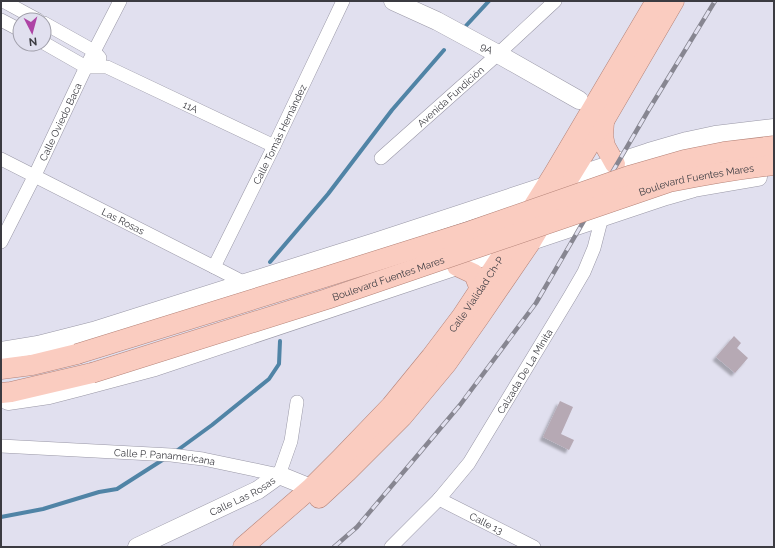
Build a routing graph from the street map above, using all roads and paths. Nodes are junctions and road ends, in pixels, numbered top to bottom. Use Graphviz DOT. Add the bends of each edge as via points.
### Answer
graph roads {
  1 [pos="2,1"];
  2 [pos="120,1"];
  3 [pos="343,1"];
  4 [pos="393,1"];
  5 [pos="555,1"];
  6 [pos="656,1"];
  7 [pos="674,1"];
  8 [pos="23,12"];
  9 [pos="1,20"];
  10 [pos="12,26"];
  11 [pos="52,27"];
  12 [pos="52,48"];
  13 [pos="94,50"];
  14 [pos="498,54"];
  15 [pos="86,67"];
  16 [pos="107,67"];
  17 [pos="579,100"];
  18 [pos="604,121"];
  19 [pos="774,128"];
  20 [pos="274,146"];
  21 [pos="774,146"];
  22 [pos="659,149"];
  23 [pos="381,158"];
  24 [pos="1,159"];
  25 [pos="615,164"];
  26 [pos="774,165"];
  27 [pos="596,170"];
  28 [pos="774,174"];
  29 [pos="35,176"];
  30 [pos="569,178"];
  31 [pos="546,186"];
  32 [pos="666,196"];
  33 [pos="496,202"];
  34 [pos="602,217"];
  35 [pos="532,240"];
  36 [pos="1,242"];
  37 [pos="500,251"];
  38 [pos="457,266"];
  39 [pos="214,267"];
  40 [pos="245,283"];
  41 [pos="480,289"];
  42 [pos="1,351"];
  43 [pos="1,369"];
  44 [pos="1,393"];
  45 [pos="1,401"];
  46 [pos="297,402"];
  47 [pos="1,446"];
  48 [pos="279,475"];
  49 [pos="316,492"];
  50 [pos="439,499"];
  51 [pos="137,547"];
  52 [pos="243,547"];
  53 [pos="264,547"];
  54 [pos="392,547"];
  55 [pos="534,547"];
  1 -- 8 [label="street"];
  2 -- 13 [label="street, Calle Oviedo Baca"];
  3 -- 20 [label="street, Calle Tomás Hernández"];
  4 -- 14 [label="street, 9A"];
  5 -- 14 [label="street, Avenida Fundición"];
  6 -- 31 [label="main road, Calle Vialidad Ch-P"];
  7 -- 18 [label="main road, Calle Vialidad Ch-P"];
  9 -- 10 [label="street"];
  11 -- 13 [label="street, 11A"];
  12 -- 15 [label="street"];
  13 -- 15 [label="street, Calle Oviedo Baca"];
  13 -- 16 [label="street, 11A"];
  14 -- 17 [label="street, 9A"];
  14 -- 23 [label="street, Avenida Fundición"];
  15 -- 16 [label="street, 11A"];
  15 -- 29 [label="street, Calle Oviedo Baca"];
  16 -- 20 [label="street, 11A"];
  18 -- 25 [label="main road" via="605,146"];
  18 -- 30 [label="main road, Calle Vialidad Ch-P"];
  19 -- 22 [label="street" via="715,135"];
  20 -- 39 [label="street, Calle Tomás Hernández"];
  21 -- 43 [label="main road, Boulevard Fuentes Mares, bridge" via="684,160 632,175 471,231 77,354 32,365"];
  22 -- 25 [label="street"];
  22 -- 32 [label="street" via="654,158 653,170 658,190"];
  24 -- 29 [label="street, Las Rosas"];
  25 -- 27 [label="street"];
  26 -- 44 [label="main road, Boulevard Fuentes Mares, bridge" via="669,182 327,299 92,373"];
  27 -- 30 [label="street"];
  27 -- 34 [label="street, Calzada De La Minita"];
  28 -- 32 [label="street" via="694,188"];
  29 -- 36 [label="street, Calle Oviedo Baca"];
  29 -- 39 [label="street, Las Rosas"];
  30 -- 31 [label="street"];
  30 -- 35 [label="main road, Calle Vialidad Ch-P"];
  31 -- 33 [label="street"];
  31 -- 37 [label="main road, Calle Vialidad Ch-P"];
  32 -- 34 [label="street"];
  33 -- 37 [label="street" via="502,207 507,218 507,227 499,246"];
  33 -- 40 [label="street"];
  34 -- 35 [label="street"];
  34 -- 50 [label="street, Calzada De La Minita" via="594,248 584,272 469,463"];
  35 -- 37 [label="street"];
  35 -- 49 [label="main road, Calle Vialidad Ch-P" via="447,363 402,417 347,472"];
  37 -- 38 [label="street"];
  37 -- 41 [label="main road, Calle Vialidad Ch-P"];
  38 -- 41 [label="main road" via="474,274"];
  38 -- 45 [label="street" via="155,367 49,395"];
  39 -- 40 [label="street, Las Rosas"];
  40 -- 42 [label="street" via="93,331"];
  41 -- 49 [label="main road, Calle Vialidad Ch-P" via="432,357"];
  46 -- 48 [label="street, Calle Las Rosas" via="291,441"];
  47 -- 48 [label="street, Calle P. Panamericana" via="171,455"];
  48 -- 49 [label="street, Calle P. Panamericana"];
  48 -- 51 [label="street, Calle Las Rosas" via="258,490"];
  49 -- 52 [label="main road, Calle Vialidad Ch-P"];
  49 -- 53 [label="main road, Calle Vialidad Ch-P"];
  50 -- 54 [label="street, Calzada De La Minita"];
  50 -- 55 [label="street, Calle 13"];
}
